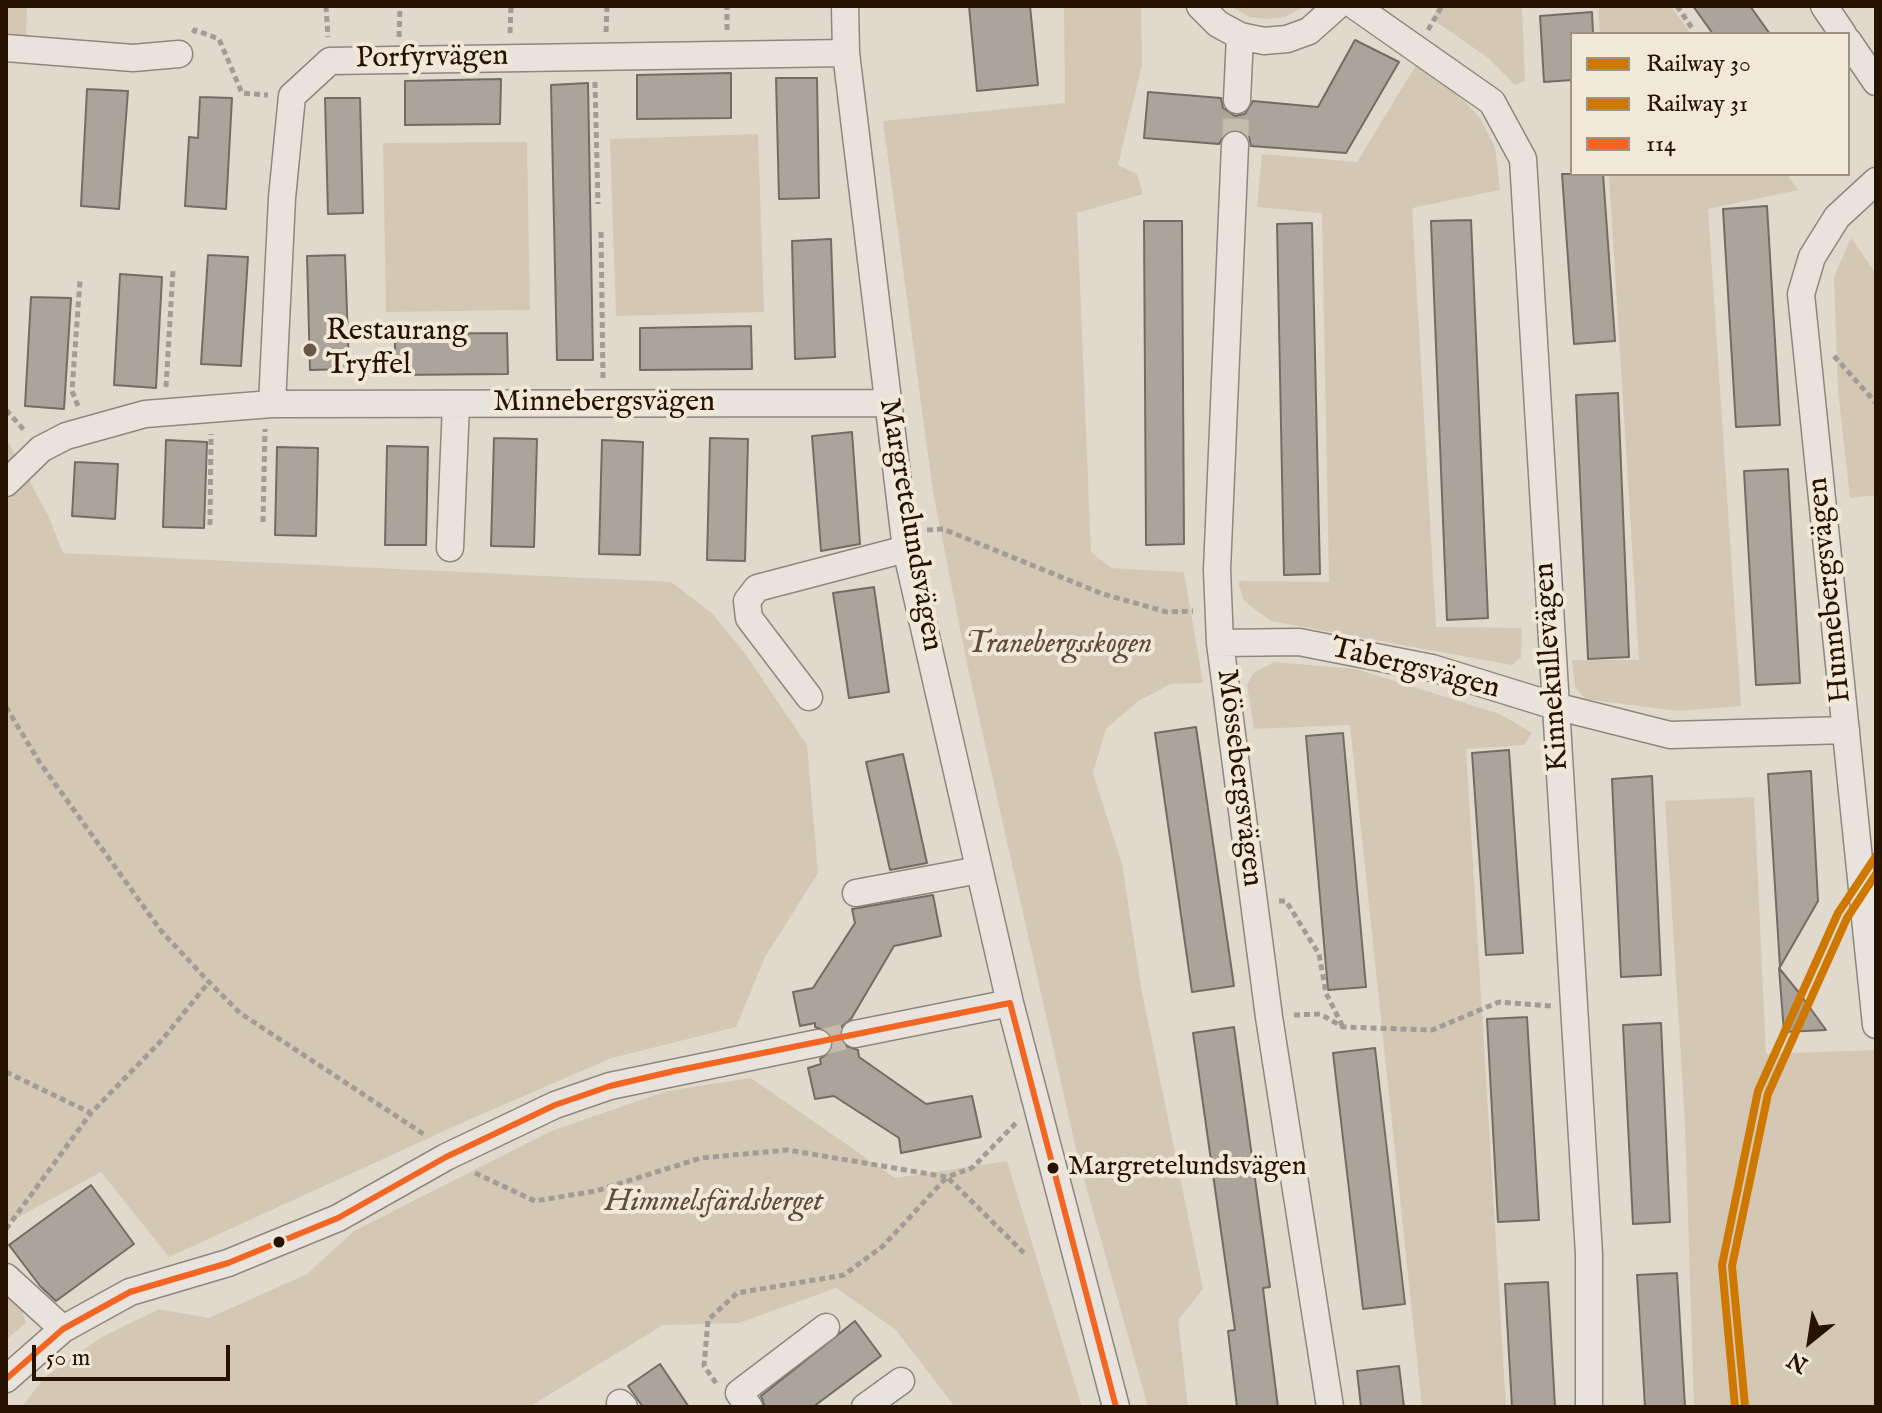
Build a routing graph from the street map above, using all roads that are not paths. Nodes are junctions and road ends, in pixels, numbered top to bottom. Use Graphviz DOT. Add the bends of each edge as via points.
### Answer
graph roads {
  1 [pos="845,6"];
  2 [pos="1200,6"];
  3 [pos="1337,6"];
  4 [pos="1355,6"];
  5 [pos="1824,6"];
  6 [pos="1842,32"];
  7 [pos="1240,36"];
  8 [pos="1850,44"];
  9 [pos="6,48"];
  10 [pos="846,53"];
  11 [pos="179,54"];
  12 [pos="1876,82"];
  13 [pos="1237,100"];
  14 [pos="1235,145"];
  15 [pos="1876,181"];
  16 [pos="887,403"];
  17 [pos="269,404"];
  18 [pos="456,404"];
  19 [pos="6,483"];
  20 [pos="905,540"];
  21 [pos="450,548"];
  22 [pos="1220,643"];
  23 [pos="809,697"];
  24 [pos="1555,706"];
  25 [pos="1846,730"];
  26 [pos="979,870"];
  27 [pos="856,893"];
  28 [pos="1010,1003"];
  29 [pos="1876,1025"];
  30 [pos="855,1034"];
  31 [pos="818,1043"];
  32 [pos="6,1277"];
  33 [pos="826,1327"];
  34 [pos="63,1329"];
  35 [pos="6,1379"];
  36 [pos="901,1381"];
  37 [pos="749,1407"];
  38 [pos="865,1407"];
  39 [pos="1116,1407"];
  40 [pos="1330,1407"];
  41 [pos="1589,1407"];
  1 -- 10 [label="street, Margretelundsvägen"];
  2 -- 7 [label="street"];
  3 -- 7 [label="street" via="1309,31 1287,39"];
  4 -- 24 [label="street, Kinnekullevägen" via="1492,102 1523,159"];
  5 -- 6 [label="street"];
  7 -- 13 [label="street"];
  8 -- 12 [label="street"];
  9 -- 11 [label="street" via="133,58"];
  10 -- 16 [label="street, Margretelundsvägen"];
  10 -- 17 [label="street, Porfyrvägen" via="330,61 292,96"];
  14 -- 22 [label="street, Mössebergsvägen" via="1217,570"];
  15 -- 25 [label="street, Hunnebergsvägen" via="1837,217 1812,257 1801,294"];
  16 -- 18 [label="street, Minnebergsvägen"];
  16 -- 20 [label="street, Margretelundsvägen"];
  17 -- 18 [label="street, Minnebergsvägen"];
  17 -- 19 [label="street, Minnebergsvägen" via="145,414 86,430 41,449"];
  18 -- 21 [label="street"];
  20 -- 23 [label="street" via="757,588 747,601 749,618"];
  20 -- 26 [label="street, Margretelundsvägen"];
  22 -- 24 [label="street, Tabergsvägen" via="1314,645 1432,668"];
  22 -- 40 [label="street, Mössebergsvägen"];
  24 -- 25 [label="street, Tabergsvägen" via="1670,735"];
  24 -- 41 [label="street, Kinnekullevägen" via="1589,1254"];
  25 -- 29 [label="street, Hunnebergsvägen"];
  26 -- 27 [label="street"];
  26 -- 28 [label="street, Margretelundsvägen"];
  28 -- 30 [label="street"];
  28 -- 39 [label="street, Margretelundsvägen"];
  31 -- 34 [label="street" via="610,1086 555,1105 446,1157 338,1218 228,1263 130,1292"];
  32 -- 34 [label="street"];
  33 -- 37 [label="street" via="739,1393"];
  34 -- 35 [label="street"];
  36 -- 38 [label="street"];
}
